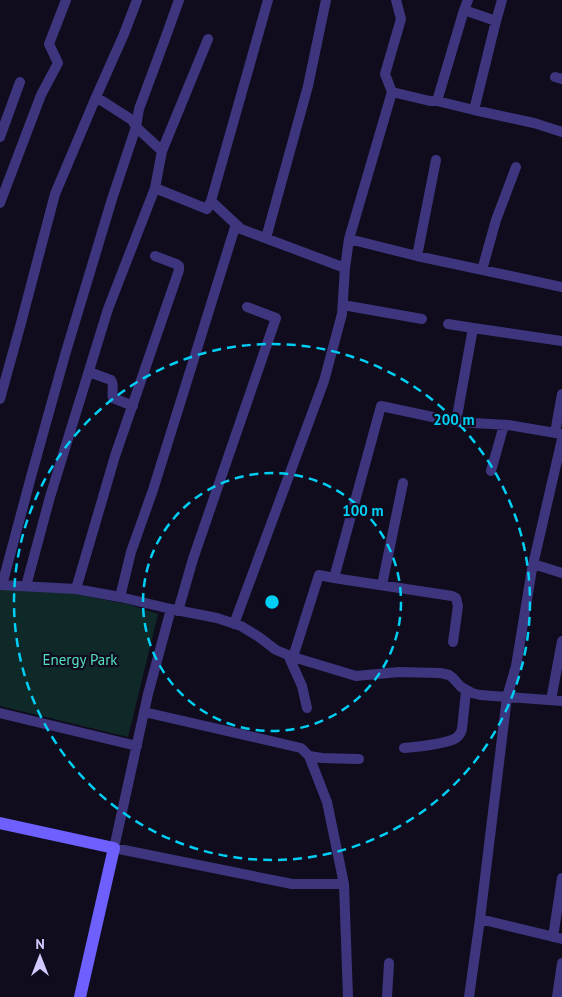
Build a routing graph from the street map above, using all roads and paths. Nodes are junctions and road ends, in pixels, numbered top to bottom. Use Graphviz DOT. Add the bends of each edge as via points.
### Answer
graph roads {
  1 [pos="66,0"];
  2 [pos="137,0"];
  3 [pos="179,0"];
  4 [pos="268,0"];
  5 [pos="326,0"];
  6 [pos="396,0"];
  7 [pos="502,0"];
  8 [pos="466,5"];
  9 [pos="496,21"];
  10 [pos="208,39"];
  11 [pos="20,82"];
  12 [pos="392,92"];
  13 [pos="96,97"];
  14 [pos="437,101"];
  15 [pos="474,110"];
  16 [pos="136,127"];
  17 [pos="562,132"];
  18 [pos="0,137"];
  19 [pos="162,151"];
  20 [pos="436,160"];
  21 [pos="516,167"];
  22 [pos="155,188"];
  23 [pos="211,201"];
  24 [pos="0,203"];
  25 [pos="236,224"];
  26 [pos="266,238"];
  27 [pos="349,239"];
  28 [pos="155,256"];
  29 [pos="417,256"];
  30 [pos="345,268"];
  31 [pos="482,270"];
  32 [pos="562,287"];
  33 [pos="343,304"];
  34 [pos="247,307"];
  35 [pos="422,319"];
  36 [pos="448,324"];
  37 [pos="473,328"];
  38 [pos="562,341"];
  39 [pos="89,372"];
  40 [pos="562,394"];
  41 [pos="0,398"];
  42 [pos="133,406"];
  43 [pos="456,422"];
  44 [pos="504,424"];
  45 [pos="560,435"];
  46 [pos="491,471"];
  47 [pos="403,483"];
  48 [pos="533,564"];
  49 [pos="562,573"];
  50 [pos="334,578"];
  51 [pos="1,585"];
  52 [pos="26,586"];
  53 [pos="382,586"];
  54 [pos="76,589"];
  55 [pos="120,597"];
  56 [pos="174,610"];
  57 [pos="234,624"];
  58 [pos="562,641"];
  59 [pos="454,642"];
  60 [pos="291,656"];
  61 [pos="466,690"];
  62 [pos="507,697"];
  63 [pos="557,701"];
  64 [pos="307,708"];
  65 [pos="0,712"];
  66 [pos="144,712"];
  67 [pos="137,746"];
  68 [pos="404,748"];
  69 [pos="309,756"];
  70 [pos="359,759"];
  71 [pos="0,823"];
  72 [pos="114,848"];
  73 [pos="562,878"];
  74 [pos="344,884"];
  75 [pos="480,919"];
  76 [pos="557,938"];
  77 [pos="562,963"];
  78 [pos="389,964"];
  79 [pos="80,997"];
  80 [pos="348,997"];
  81 [pos="387,997"];
  82 [pos="469,997"];
  83 [pos="556,997"];
  1 -- 24 [label="street" via="49,44 58,63 41,95"];
  2 -- 13 [label="street"];
  3 -- 16 [label="street" via="138,109"];
  4 -- 23 [label="street"];
  5 -- 26 [label="street" via="308,86"];
  6 -- 12 [label="street" via="401,20 385,74"];
  7 -- 9 [label="street"];
  8 -- 9 [label="street"];
  8 -- 14 [label="street"];
  9 -- 15 [label="street"];
  10 -- 19 [label="street"];
  11 -- 18 [label="street"];
  12 -- 14 [label="street"];
  12 -- 27 [label="street"];
  13 -- 16 [label="street" via="132,120"];
  13 -- 41 [label="street" via="55,194"];
  14 -- 15 [label="street"];
  15 -- 17 [label="street"];
  16 -- 19 [label="street"];
  16 -- 51 [label="street" via="66,355"];
  19 -- 22 [label="street"];
  20 -- 29 [label="street"];
  21 -- 31 [label="street"];
  22 -- 23 [label="street" via="207,209"];
  22 -- 39 [label="street" via="111,300"];
  23 -- 25 [label="street"];
  25 -- 26 [label="street"];
  25 -- 55 [label="street" via="153,490 130,552"];
  26 -- 30 [label="street"];
  27 -- 29 [label="street"];
  27 -- 30 [label="street"];
  28 -- 42 [label="street" via="176,264 179,270"];
  29 -- 31 [label="street"];
  30 -- 33 [label="street"];
  31 -- 32 [label="street"];
  33 -- 35 [label="street"];
  33 -- 57 [label="street" via="324,382"];
  34 -- 56 [label="street" via="276,318"];
  36 -- 37 [label="street"];
  37 -- 38 [label="street"];
  37 -- 43 [label="street"];
  39 -- 42 [label="street" via="111,380 113,398"];
  39 -- 52 [label="street"];
  40 -- 45 [label="street"];
  42 -- 54 [label="street"];
  43 -- 44 [label="street"];
  43 -- 50 [label="street" via="381,406"];
  44 -- 45 [label="street"];
  44 -- 46 [label="street"];
  45 -- 48 [label="street"];
  47 -- 53 [label="street"];
  48 -- 49 [label="street"];
  48 -- 62 [label="street" via="516,666"];
  50 -- 53 [label="street"];
  50 -- 60 [label="street" via="319,574"];
  51 -- 52 [label="street"];
  52 -- 54 [label="street"];
  53 -- 59 [label="street" via="456,598"];
  54 -- 55 [label="street"];
  55 -- 56 [label="street"];
  56 -- 57 [label="street"];
  56 -- 66 [label="street"];
  57 -- 60 [label="street"];
  58 -- 63 [label="street"];
  60 -- 61 [label="street" via="356,676 399,672 445,674"];
  60 -- 64 [label="street"];
  61 -- 62 [label="street" via="480,695"];
  61 -- 68 [label="street" via="462,729 457,738"];
  62 -- 63 [label="street"];
  62 -- 75 [label="street"];
  65 -- 67 [label="street"];
  66 -- 67 [label="street"];
  66 -- 69 [label="street" via="301,748"];
  67 -- 72 [label="street"];
  69 -- 70 [label="street"];
  69 -- 74 [label="street" via="327,802"];
  71 -- 72 [label="street"];
  72 -- 74 [label="street" via="292,884"];
  72 -- 79 [label="street"];
  73 -- 76 [label="street"];
  74 -- 80 [label="street"];
  75 -- 76 [label="street"];
  75 -- 82 [label="street"];
  77 -- 83 [label="street"];
  78 -- 81 [label="street"];
}
